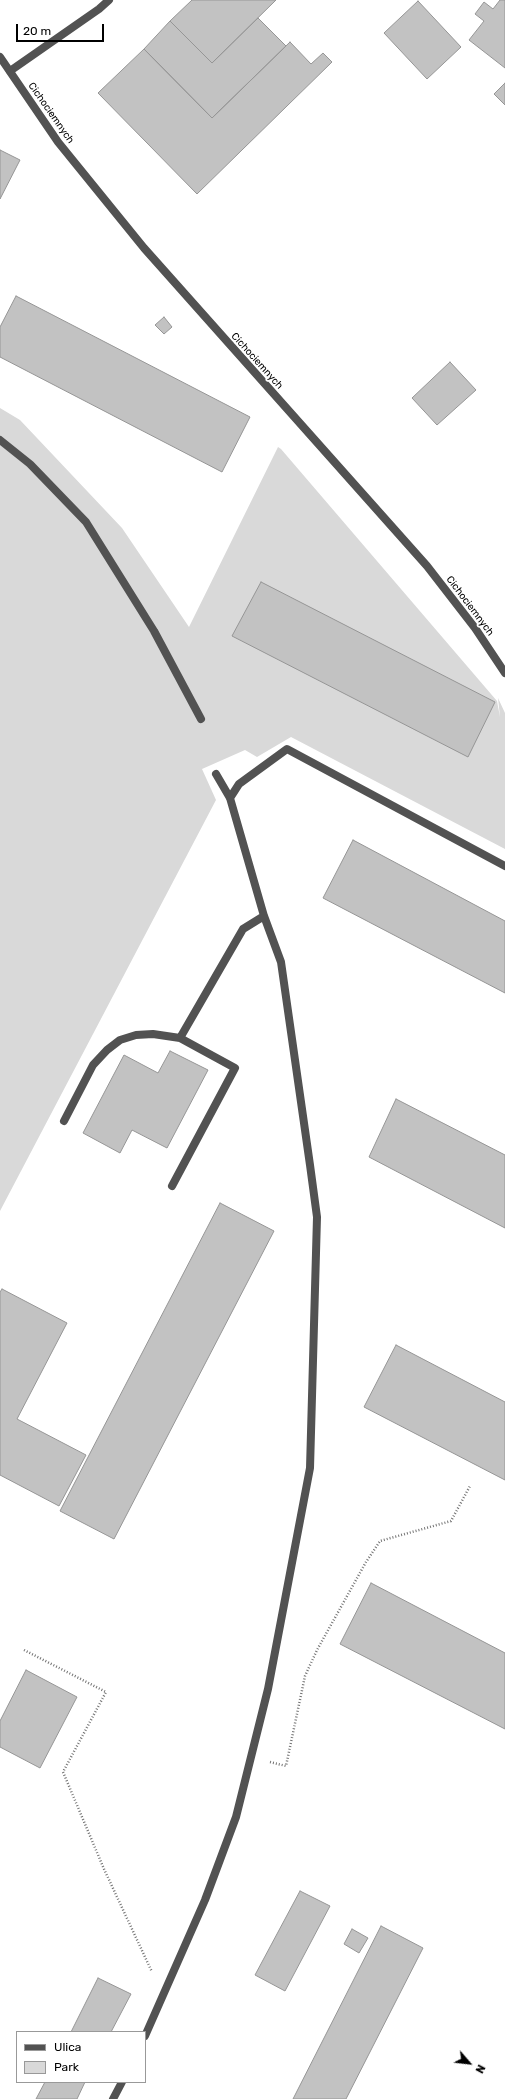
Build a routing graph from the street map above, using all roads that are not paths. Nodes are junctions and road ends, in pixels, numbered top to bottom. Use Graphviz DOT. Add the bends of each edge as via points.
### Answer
graph roads {
  1 [pos="109,0"];
  2 [pos="0,58"];
  3 [pos="10,71"];
  4 [pos="0,440"];
  5 [pos="505,673"];
  6 [pos="201,719"];
  7 [pos="216,774"];
  8 [pos="230,798"];
  9 [pos="505,866"];
  10 [pos="264,916"];
  11 [pos="180,1038"];
  12 [pos="64,1121"];
  13 [pos="172,1186"];
  14 [pos="146,2034"];
  15 [pos="121,2083"];
  16 [pos="113,2099"];
  1 -- 3 [label="street"];
  2 -- 3 [label="street, Cichociemnych"];
  3 -- 5 [label="street, Cichociemnych" via="58,142 144,248 427,566 475,628"];
  4 -- 6 [label="street" via="30,464 86,522 154,631"];
  7 -- 8 [label="street"];
  8 -- 9 [label="street" via="239,784 287,749"];
  8 -- 10 [label="street"];
  10 -- 11 [label="street" via="243,928"];
  10 -- 14 [label="street" via="282,970 317,1217 310,1468 268,1689 236,1817 205,1900"];
  11 -- 12 [label="street" via="153,1034 136,1035 120,1040 93,1065"];
  11 -- 13 [label="street" via="235,1068"];
  15 -- 16 [label="street"];
}
